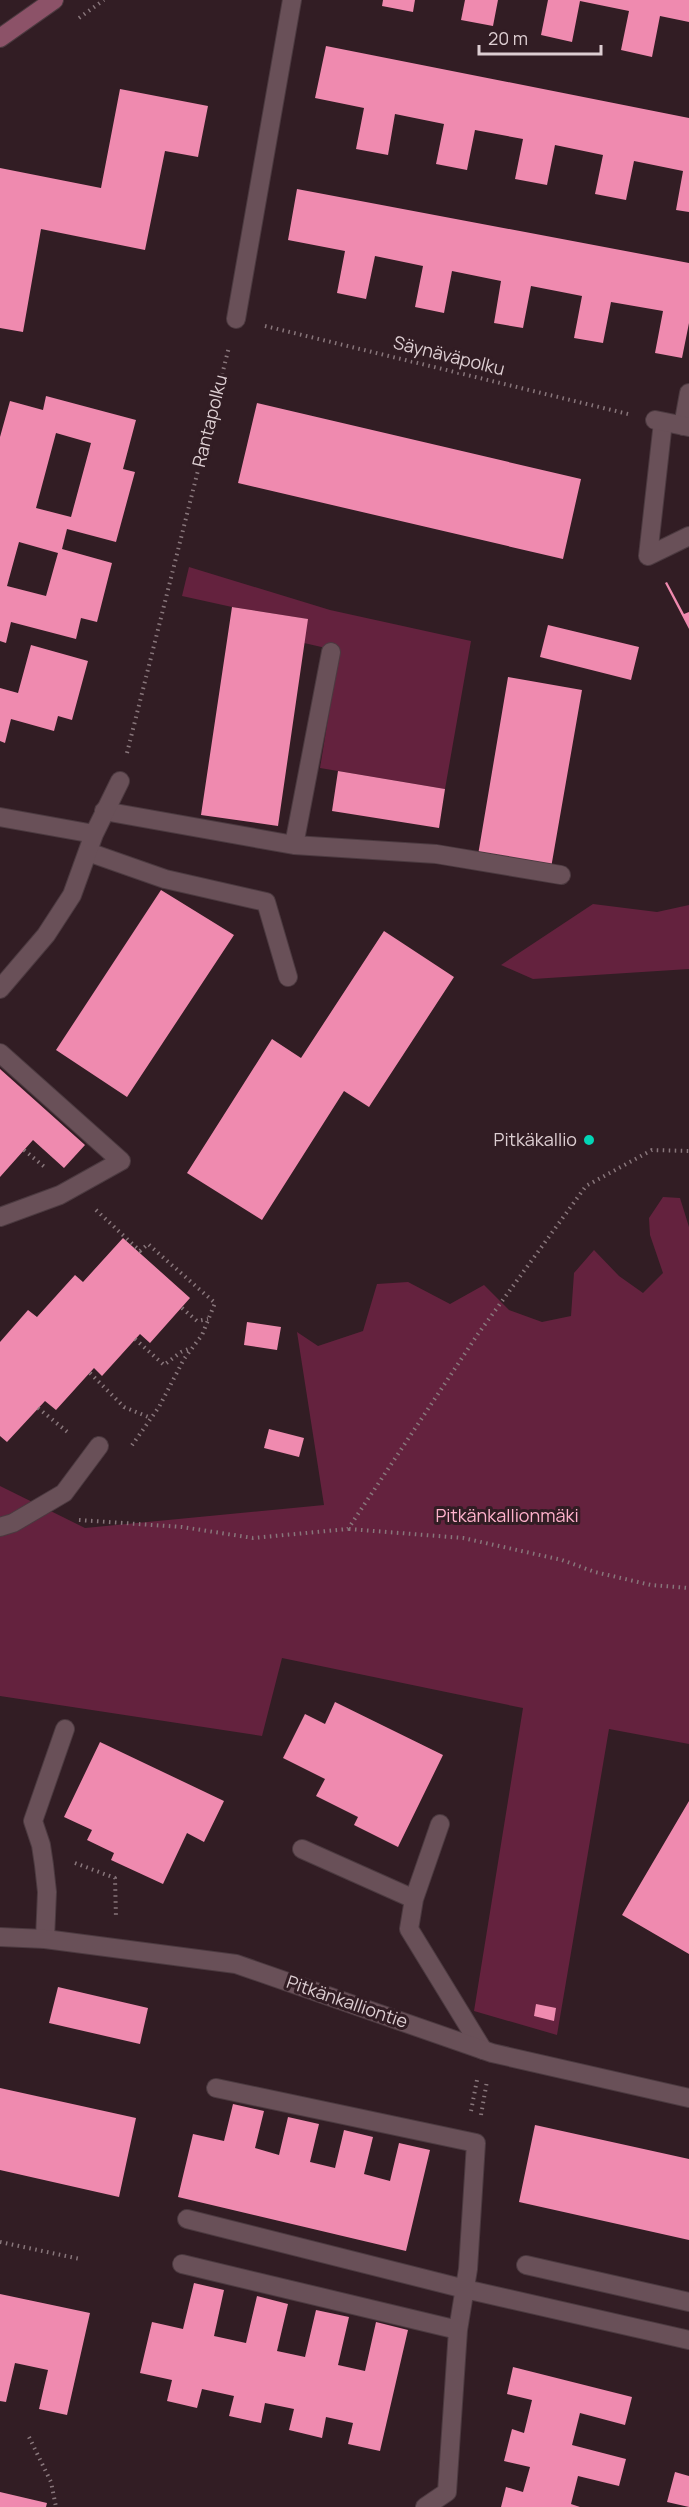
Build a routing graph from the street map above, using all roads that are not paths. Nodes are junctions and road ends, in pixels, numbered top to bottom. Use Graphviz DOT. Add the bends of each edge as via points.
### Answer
graph roads {
  1 [pos="54,0"];
  2 [pos="292,0"];
  3 [pos="0,38"];
  4 [pos="236,319"];
  5 [pos="689,393"];
  6 [pos="686,426"];
  7 [pos="689,536"];
  8 [pos="331,652"];
  9 [pos="120,781"];
  10 [pos="104,811"];
  11 [pos="0,817"];
  12 [pos="94,834"];
  13 [pos="294,845"];
  14 [pos="88,852"];
  15 [pos="561,875"];
  16 [pos="288,977"];
  17 [pos="0,988"];
  18 [pos="0,1053"];
  19 [pos="0,1217"];
  20 [pos="99,1446"];
  21 [pos="0,1527"];
  22 [pos="65,1729"];
  23 [pos="440,1824"];
  24 [pos="302,1849"];
  25 [pos="414,1899"];
  26 [pos="0,1937"];
  27 [pos="45,1939"];
  28 [pos="488,2052"];
  29 [pos="216,2088"];
  30 [pos="689,2098"];
  31 [pos="187,2219"];
  32 [pos="182,2264"];
  33 [pos="526,2265"];
  34 [pos="465,2289"];
  35 [pos="689,2302"];
  36 [pos="458,2330"];
  37 [pos="689,2340"];
  38 [pos="425,2507"];
  1 -- 3 [label="street"];
  2 -- 4 [label="street"];
  5 -- 6 [label="street"];
  6 -- 7 [label="street" via="659,421 648,556"];
  8 -- 13 [label="street"];
  9 -- 10 [label="street"];
  10 -- 12 [label="street"];
  10 -- 13 [label="street"];
  11 -- 12 [label="street"];
  12 -- 14 [label="street"];
  13 -- 15 [label="street" via="436,854"];
  14 -- 16 [label="street" via="165,879 266,902"];
  14 -- 17 [label="street" via="72,895 46,935"];
  18 -- 19 [label="street" via="121,1161 72,1188"];
  20 -- 21 [label="street" via="64,1493"];
  22 -- 27 [label="street" via="33,1821 41,1845 47,1892"];
  23 -- 25 [label="street"];
  24 -- 25 [label="street"];
  25 -- 28 [label="street" via="409,1929"];
  26 -- 27 [label="street, Pitkänkalliontie"];
  27 -- 28 [label="street, Pitkänkalliontie" via="236,1964"];
  28 -- 30 [label="street, Pitkänkalliontie"];
  29 -- 34 [label="street" via="471,2142"];
  31 -- 34 [label="street"];
  32 -- 36 [label="street"];
  33 -- 35 [label="street"];
  34 -- 36 [label="street"];
  34 -- 37 [label="street"];
  36 -- 38 [label="street" via="447,2492"];
}
